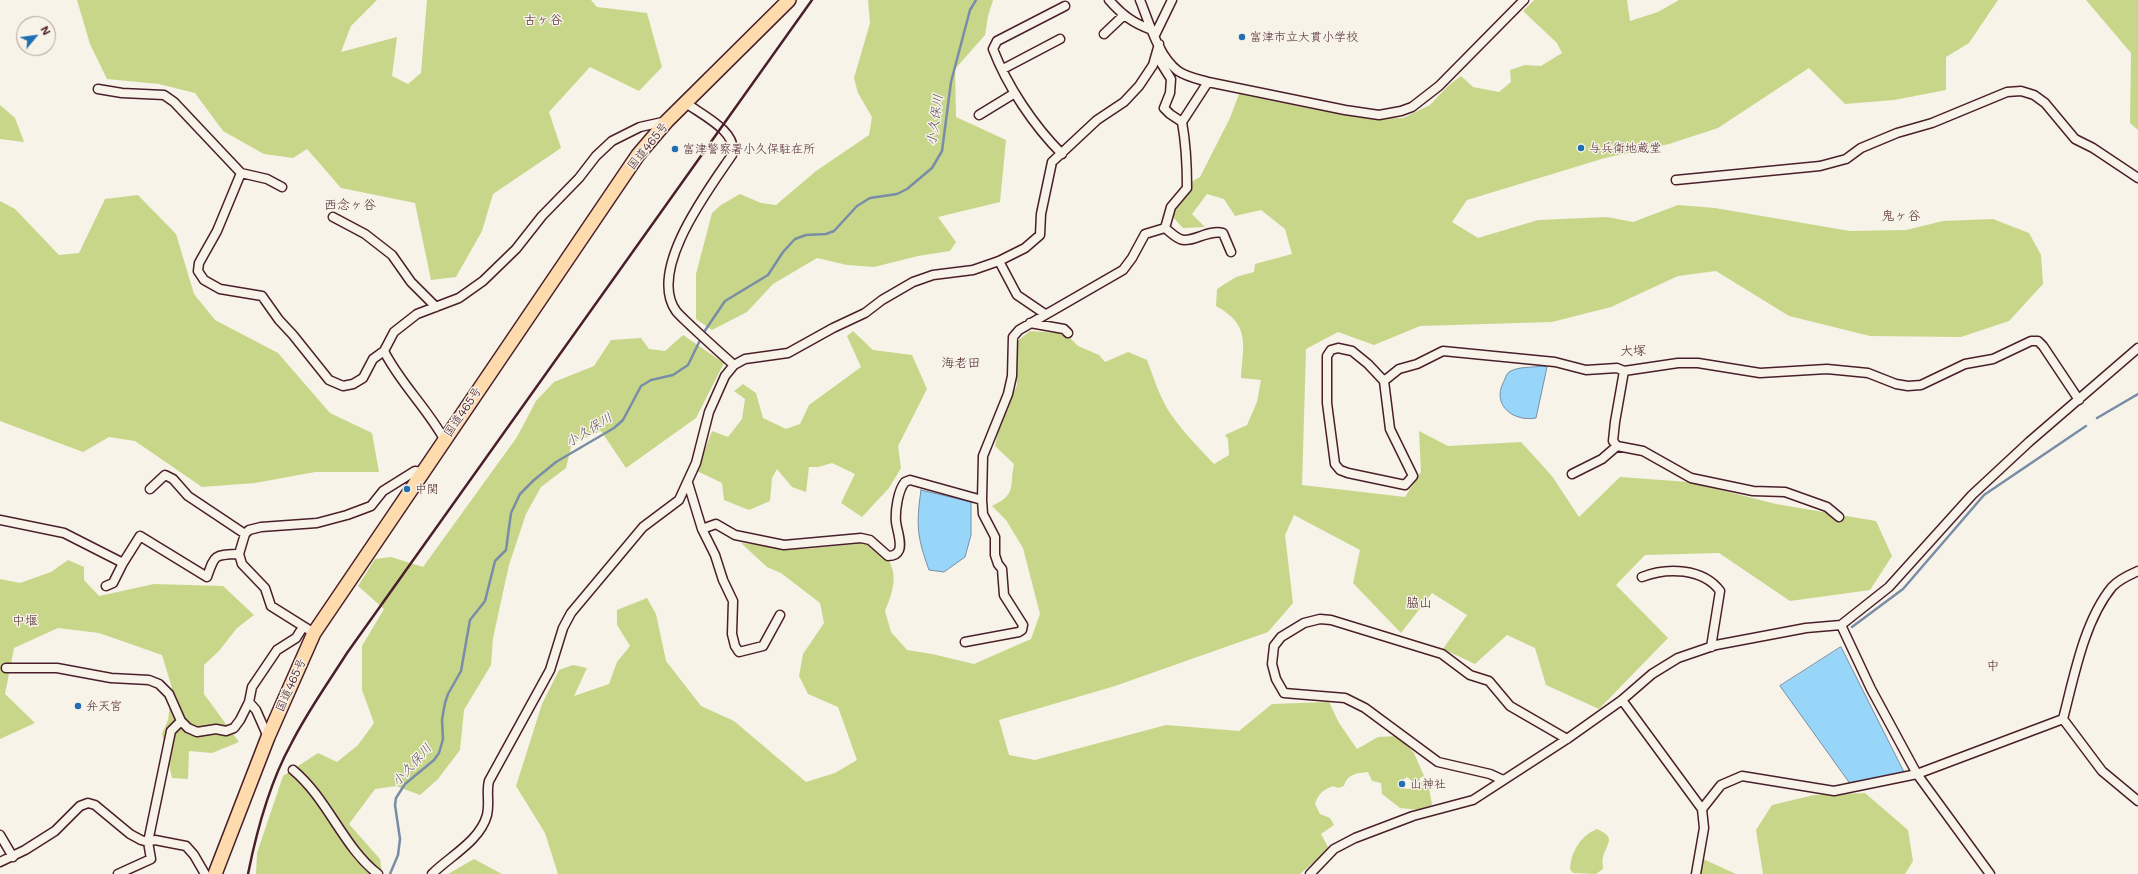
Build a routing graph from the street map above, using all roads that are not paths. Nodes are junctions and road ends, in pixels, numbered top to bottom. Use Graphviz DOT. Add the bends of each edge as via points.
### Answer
graph roads {
  1 [pos="789,0"];
  2 [pos="1109,0"];
  3 [pos="1140,0"];
  4 [pos="1172,0"];
  5 [pos="1524,0"];
  6 [pos="1065,6"];
  7 [pos="1123,16"];
  8 [pos="1153,32"];
  9 [pos="1104,34"];
  10 [pos="1060,39"];
  11 [pos="1160,46"];
  12 [pos="1003,69"];
  13 [pos="1208,82"];
  14 [pos="98,89"];
  15 [pos="1015,93"];
  16 [pos="686,103"];
  17 [pos="979,115"];
  18 [pos="667,120"];
  19 [pos="1182,122"];
  20 [pos="1062,154"];
  21 [pos="241,173"];
  22 [pos="2138,178"];
  23 [pos="1676,180"];
  24 [pos="282,187"];
  25 [pos="333,217"];
  26 [pos="1165,228"];
  27 [pos="1231,252"];
  28 [pos="999,261"];
  29 [pos="436,307"];
  30 [pos="1046,314"];
  31 [pos="1030,323"];
  32 [pos="1068,333"];
  33 [pos="2138,348"];
  34 [pos="384,351"];
  35 [pos="734,365"];
  36 [pos="1624,372"];
  37 [pos="1384,381"];
  38 [pos="2079,400"];
  39 [pos="444,439"];
  40 [pos="1617,446"];
  41 [pos="423,472"];
  42 [pos="1572,474"];
  43 [pos="688,483"];
  44 [pos="150,488"];
  45 [pos="982,500"];
  46 [pos="1839,517"];
  47 [pos="0,520"];
  48 [pos="702,529"];
  49 [pos="245,534"];
  50 [pos="239,554"];
  51 [pos="123,562"];
  52 [pos="2138,571"];
  53 [pos="1642,577"];
  54 [pos="106,586"];
  55 [pos="780,615"];
  56 [pos="1841,625"];
  57 [pos="309,630"];
  58 [pos="965,642"];
  59 [pos="1711,647"];
  60 [pos="6,668"];
  61 [pos="1622,700"];
  62 [pos="249,702"];
  63 [pos="2063,719"];
  64 [pos="181,721"];
  65 [pos="268,737"];
  66 [pos="1567,739"];
  67 [pos="293,770"];
  68 [pos="1917,774"];
  69 [pos="1503,780"];
  70 [pos="2138,800"];
  71 [pos="1702,809"];
  72 [pos="0,835"];
  73 [pos="148,842"];
  74 [pos="13,857"];
  75 [pos="0,862"];
  76 [pos="118,874"];
  77 [pos="205,874"];
  78 [pos="215,874"];
  79 [pos="378,874"];
  80 [pos="432,874"];
  81 [pos="1310,874"];
  82 [pos="1696,874"];
  83 [pos="1990,874"];
  1 -- 16 [label="highway, 国道465号"];
  2 -- 7 [label="street"];
  3 -- 8 [label="street"];
  4 -- 8 [label="street"];
  5 -- 13 [label="street" via="1439,86 1401,111 1379,115 1345,110"];
  6 -- 12 [label="street" via="997,41 993,49"];
  7 -- 8 [label="street"];
  7 -- 9 [label="street"];
  8 -- 11 [label="street"];
  10 -- 12 [label="street"];
  11 -- 13 [label="street" via="1179,71"];
  11 -- 19 [label="street" via="1161,63 1170,79 1170,93 1164,108"];
  11 -- 20 [label="street" via="1153,65 1139,86 1124,102 1097,120"];
  12 -- 15 [label="street"];
  13 -- 19 [label="street"];
  14 -- 21 [label="street" via="164,96 174,102"];
  15 -- 17 [label="street"];
  15 -- 20 [label="street" via="1043,136"];
  16 -- 18 [label="highway, 国道465号"];
  16 -- 35 [label="street" via="724,132 734,147 732,155 696,210 669,270 669,295 676,311"];
  18 -- 29 [label="street" via="640,127 612,141 542,216 516,249 483,281 459,298"];
  18 -- 39 [label="highway, 国道465号" via="638,155"];
  19 -- 26 [label="street" via="1187,152 1187,188 1171,206"];
  20 -- 28 [label="street" via="1052,162 1041,214 1040,235 1025,248"];
  21 -- 24 [label="street" via="266,179"];
  21 -- 34 [label="street" via="217,231 198,263 198,272 204,280 220,289 262,296 329,380 343,386 363,378 373,359"];
  22 -- 23 [label="street" via="2075,139 2045,104 2021,91 2007,92 1932,123 1897,133 1861,148 1846,159 1820,166"];
  25 -- 29 [label="street" via="365,234 392,255 410,282"];
  26 -- 27 [label="street" via="1181,240 1215,231 1223,233"];
  26 -- 30 [label="street" via="1145,234 1123,270"];
  28 -- 30 [label="street" via="1017,295"];
  28 -- 35 [label="street" via="973,270 934,275 913,282 882,300 865,314 788,353 745,359"];
  29 -- 34 [label="street" via="417,314 394,332"];
  30 -- 31 [label="street"];
  31 -- 32 [label="street" via="1064,329"];
  31 -- 45 [label="street" via="1018,330 1013,337 1012,376 1008,394 984,456"];
  33 -- 38 [label="street"];
  34 -- 39 [label="street" via="433,419"];
  35 -- 43 [label="street" via="709,412"];
  36 -- 37 [label="street" via="1618,368 1586,370 1555,362 1443,351 1417,364 1399,369"];
  36 -- 38 [label="street" via="1678,363 1698,363 1760,373 1827,369 1868,373 1896,384 1922,385 1965,364 1993,359 2031,341 2038,341"];
  36 -- 40 [label="street" via="1613,441"];
  37 -- 37 [label="street" via="1390,429 1413,476 1405,485 1348,473 1340,470 1335,464 1327,403 1327,356 1330,350 1338,348 1352,351"];
  38 -- 56 [label="street" via="1972,495 1889,588"];
  39 -- 41 [label="highway, 国道465号"];
  40 -- 42 [label="street" via="1602,460"];
  40 -- 46 [label="street" via="1643,451 1691,478 1752,491 1785,492 1827,507"];
  41 -- 49 [label="street" via="415,471 383,491 371,506 347,515 317,523 253,528"];
  41 -- 57 [label="highway, 国道465号"];
  43 -- 48 [label="street"];
  43 -- 80 [label="street" via="679,500 643,528 571,613 563,628 550,670 489,781 486,817 474,836"];
  44 -- 49 [label="street" via="166,475 174,479 188,496"];
  45 -- 48 [label="street" via="910,480 905,482 900,494 896,520 899,547 893,556 888,556 870,540 861,538 784,545 736,535 716,524"];
  45 -- 58 [label="street" via="983,514 995,537 995,556 1002,569 1004,595 1023,625 1019,632"];
  47 -- 51 [label="street" via="64,533"];
  48 -- 55 [label="street" via="733,600 732,634 738,652 763,646"];
  49 -- 50 [label="street"];
  50 -- 51 [label="street" via="218,555 214,558 207,577 140,536"];
  50 -- 57 [label="street" via="242,564 264,588 271,606"];
  51 -- 54 [label="street" via="113,584"];
  52 -- 63 [label="street" via="2113,586 2096,610 2078,661"];
  53 -- 59 [label="street" via="1653,573 1694,573 1713,582 1720,592"];
  56 -- 59 [label="street" via="1806,628"];
  56 -- 68 [label="street" via="1871,689"];
  57 -- 62 [label="street" via="278,650 252,687"];
  57 -- 65 [label="highway, 国道465号"];
  59 -- 61 [label="street" via="1678,658 1652,674"];
  60 -- 64 [label="street" via="57,668 111,678 149,680 159,684 169,694"];
  61 -- 66 [label="street"];
  61 -- 71 [label="street"];
  62 -- 64 [label="street" via="234,728 226,731 216,729 197,732"];
  62 -- 65 [label="street" via="256,710"];
  63 -- 68 [label="street"];
  63 -- 70 [label="street" via="2102,771"];
  64 -- 73 [label="street" via="171,731"];
  65 -- 78 [label="highway, 国道465号"];
  66 -- 69 [label="street"];
  66 -- 69 [label="street" via="1510,706 1489,681 1470,676 1442,654 1396,639 1320,619 1304,623 1281,637 1274,646 1272,664 1276,679 1284,693 1345,698 1365,708 1438,762 1490,774"];
  67 -- 79 [label="street" via="307,781 364,862"];
  68 -- 71 [label="street" via="1834,792 1742,776 1721,785"];
  68 -- 83 [label="street"];
  69 -- 81 [label="street" via="1473,800 1414,816 1355,838 1334,849"];
  71 -- 82 [label="street" via="1704,828"];
  72 -- 74 [label="street"];
  73 -- 74 [label="street" via="130,834 96,805 88,803 80,806 55,831"];
  73 -- 76 [label="street" via="151,859"];
  73 -- 77 [label="street" via="155,840 186,846"];
  74 -- 75 [label="street"];
}
